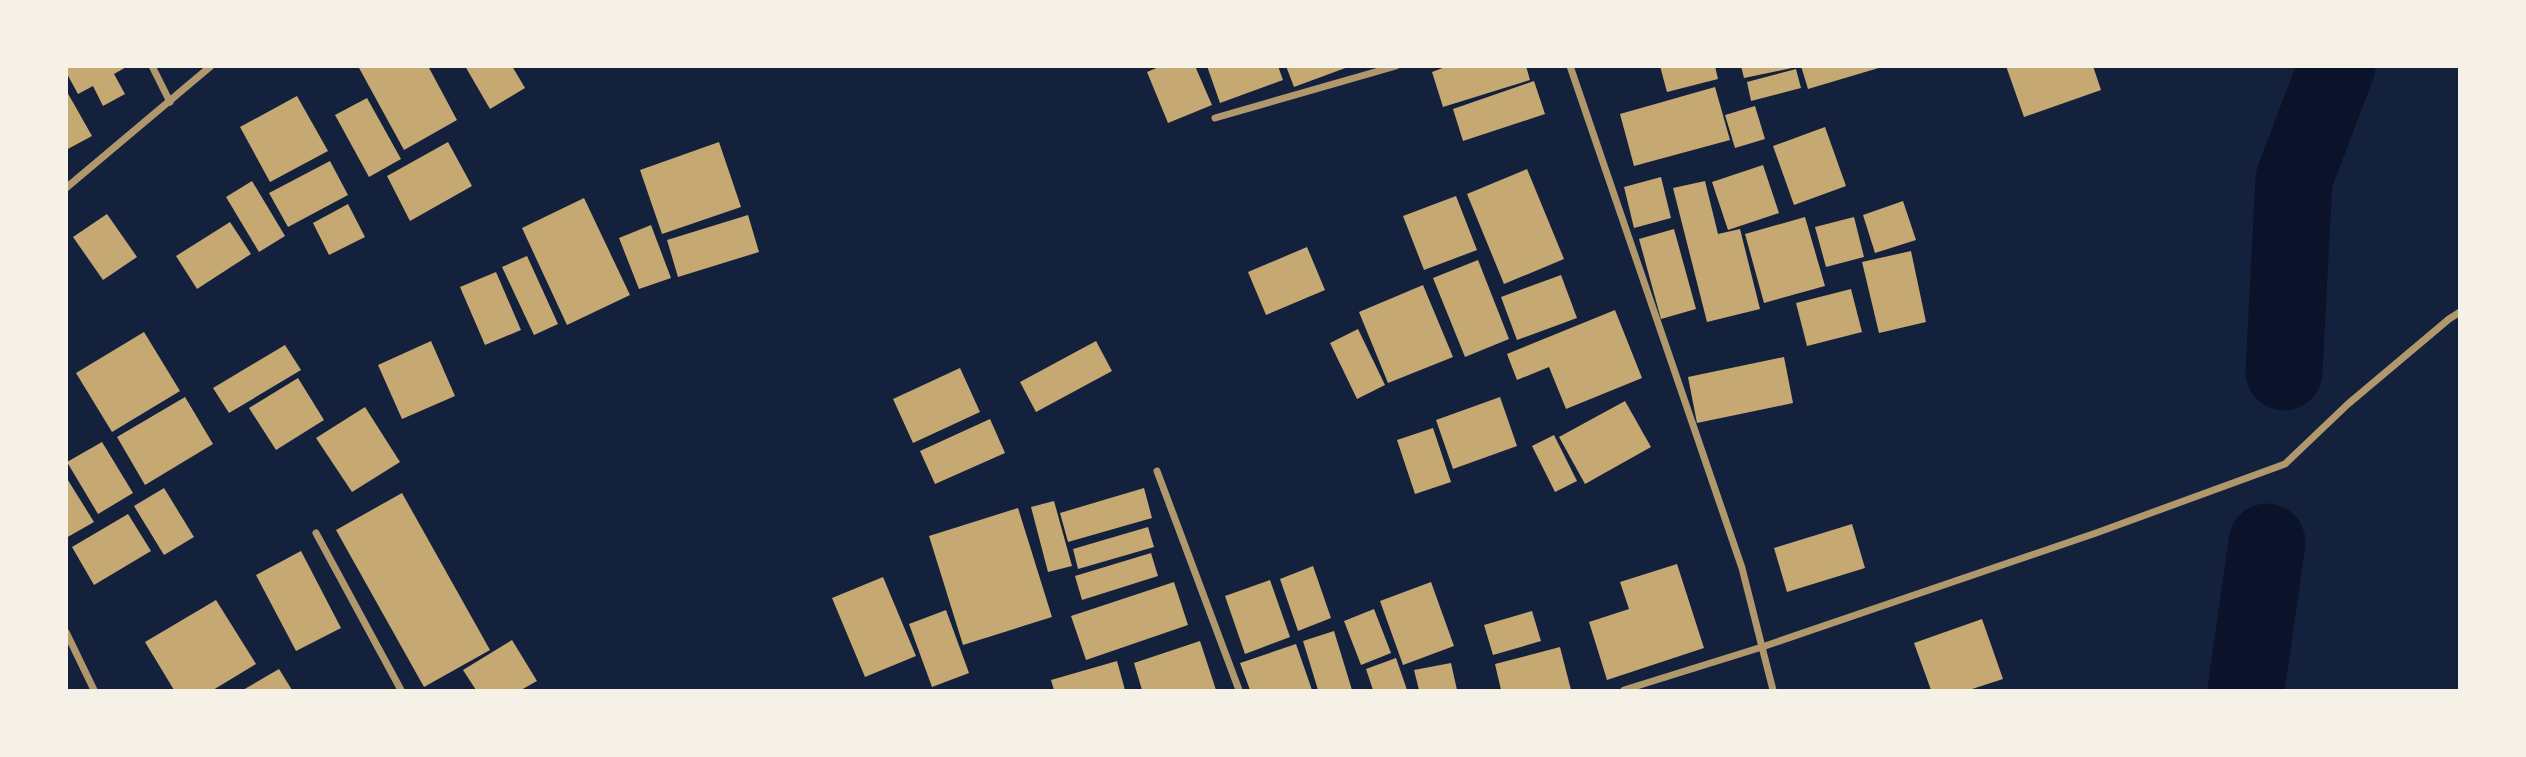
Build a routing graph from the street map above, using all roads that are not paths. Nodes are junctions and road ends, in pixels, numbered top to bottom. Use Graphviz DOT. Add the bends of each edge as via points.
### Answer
graph roads {
  1 [pos="152,66"];
  2 [pos="211,66"];
  3 [pos="1396,66"];
  4 [pos="1570,66"];
  5 [pos="170,102"];
  6 [pos="1215,118"];
  7 [pos="66,188"];
  8 [pos="2459,312"];
  9 [pos="1157,471"];
  10 [pos="316,533"];
  11 [pos="66,632"];
  12 [pos="1762,647"];
  13 [pos="94,691"];
  14 [pos="401,691"];
  15 [pos="1239,691"];
  16 [pos="1625,691"];
  17 [pos="1773,691"];
  1 -- 5 [label="street"];
  2 -- 5 [label="street"];
  3 -- 6 [label="street"];
  4 -- 12 [label="street" via="1742,568"];
  5 -- 7 [label="street"];
  8 -- 12 [label="street" via="2348,404 2285,464"];
  9 -- 15 [label="street"];
  10 -- 14 [label="street"];
  11 -- 13 [label="street"];
  12 -- 16 [label="street"];
  12 -- 17 [label="street"];
}
